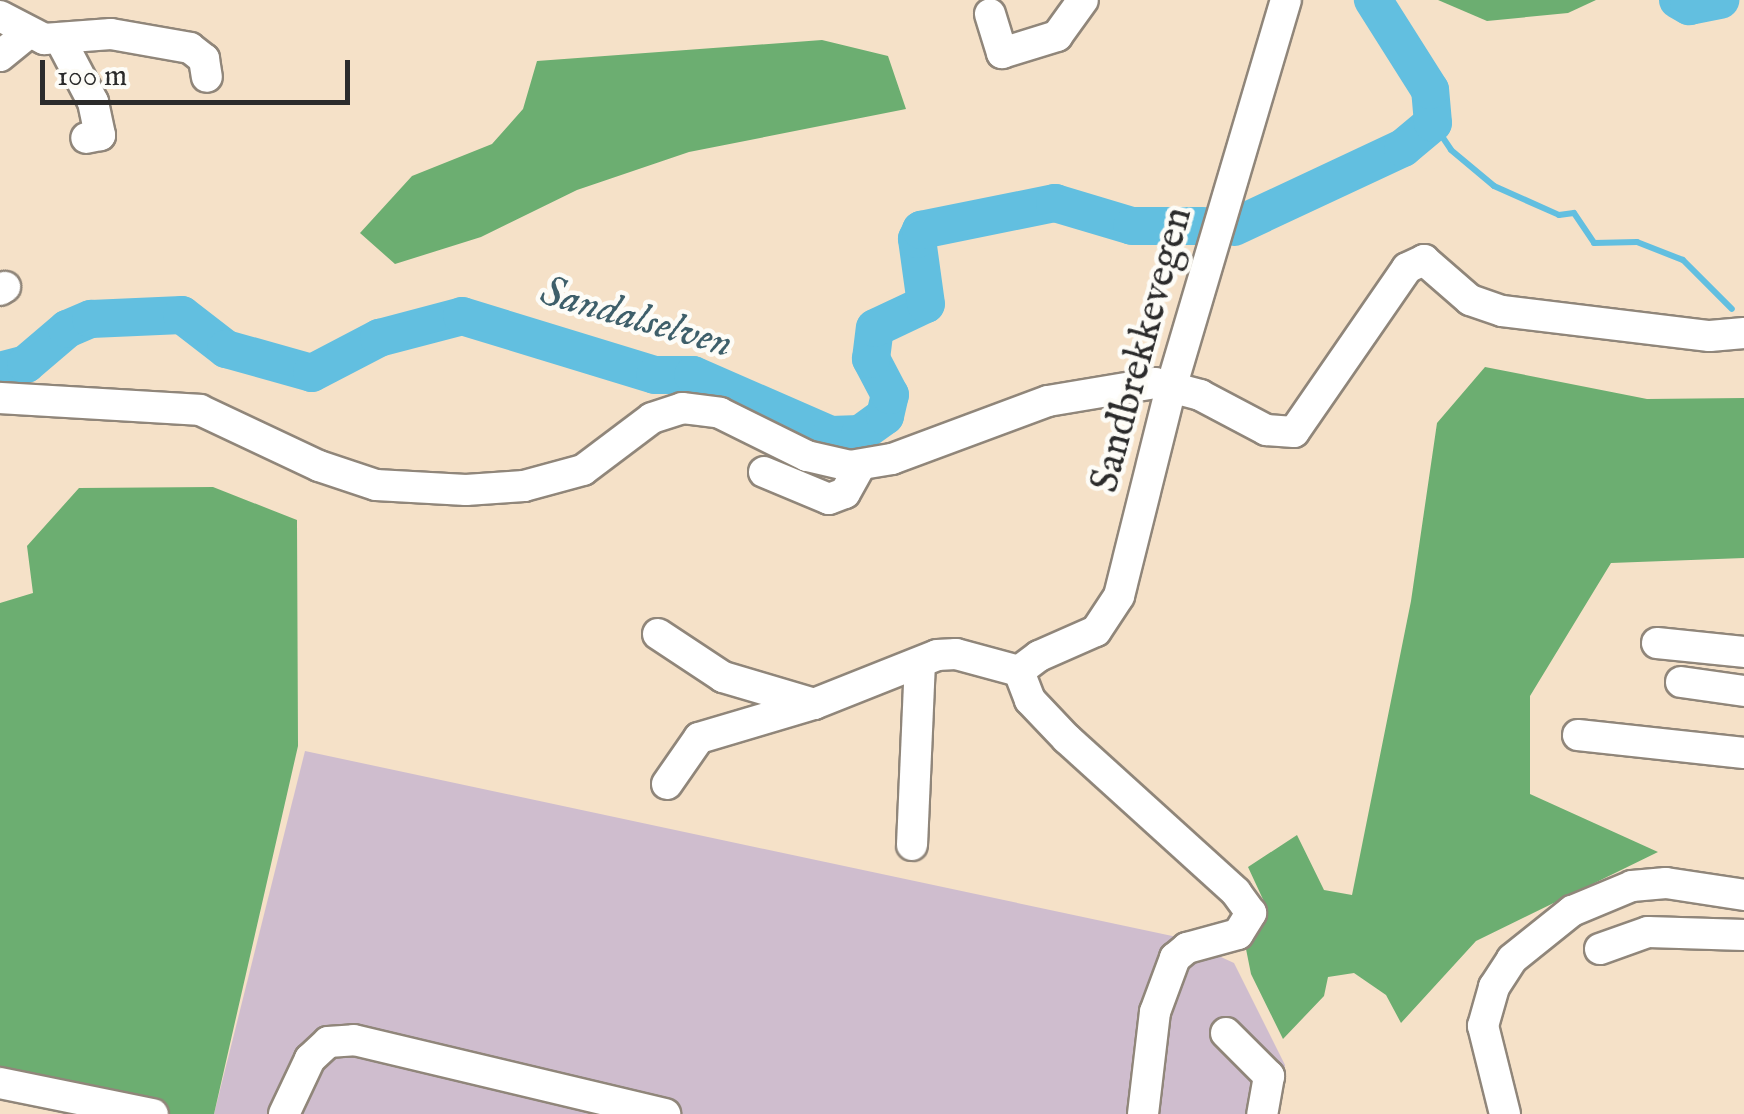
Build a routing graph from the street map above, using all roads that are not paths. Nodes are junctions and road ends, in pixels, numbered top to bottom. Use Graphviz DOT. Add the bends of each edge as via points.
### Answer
graph roads {
  1 [pos="1083,0"];
  2 [pos="1286,0"];
  3 [pos="990,14"];
  4 [pos="0,16"];
  5 [pos="43,38"];
  6 [pos="0,56"];
  7 [pos="207,77"];
  8 [pos="86,138"];
  9 [pos="1744,333"];
  10 [pos="1170,388"];
  11 [pos="0,398"];
  12 [pos="860,466"];
  13 [pos="764,472"];
  14 [pos="658,634"];
  15 [pos="1658,643"];
  16 [pos="1744,652"];
  17 [pos="920,663"];
  18 [pos="1019,672"];
  19 [pos="1680,682"];
  20 [pos="1744,690"];
  21 [pos="814,704"];
  22 [pos="1578,735"];
  23 [pos="1744,753"];
  24 [pos="668,784"];
  25 [pos="912,845"];
  26 [pos="1744,894"];
  27 [pos="1744,935"];
  28 [pos="1600,948"];
  29 [pos="1226,1034"];
  30 [pos="0,1083"];
  31 [pos="85,1106"];
  32 [pos="153,1114"];
  33 [pos="284,1114"];
  34 [pos="665,1114"];
  35 [pos="1143,1114"];
  36 [pos="1262,1114"];
  37 [pos="1504,1114"];
  1 -- 3 [label="street" via="1057,36 1002,54"];
  2 -- 10 [label="street, Sandbrekkevegen"];
  4 -- 5 [label="street"];
  5 -- 6 [label="street"];
  5 -- 7 [label="street" via="111,34 190,48 204,59"];
  5 -- 8 [label="street" via="92,102 100,135"];
  9 -- 10 [label="street" via="1710,336 1517,314 1470,300 1424,260 1414,262 1347,348 1294,432 1266,430"];
  10 -- 12 [label="street" via="1094,389"];
  10 -- 18 [label="street, Sandbrekkevegen" via="1109,616 1080,642 1039,656"];
  11 -- 12 [label="street" via="200,410 318,466 402,488 547,482 595,464 652,418 682,408 720,413 827,463"];
  12 -- 13 [label="street" via="845,493 829,499"];
  14 -- 21 [label="street" via="723,677"];
  15 -- 16 [label="street"];
  17 -- 18 [label="street" via="956,654"];
  17 -- 21 [label="street"];
  17 -- 25 [label="street"];
  18 -- 35 [label="street" via="1030,700 1055,726 1251,913 1238,934 1176,958 1156,1012"];
  19 -- 20 [label="street"];
  21 -- 24 [label="street" via="698,738"];
  22 -- 23 [label="street"];
  26 -- 37 [label="street" via="1666,883 1632,886 1572,912 1512,960 1494,987 1483,1026"];
  27 -- 28 [label="street" via="1648,932"];
  29 -- 36 [label="street" via="1269,1076"];
  30 -- 31 [label="street"];
  31 -- 32 [label="street"];
  33 -- 34 [label="street" via="310,1059 328,1042 354,1040"];
}
